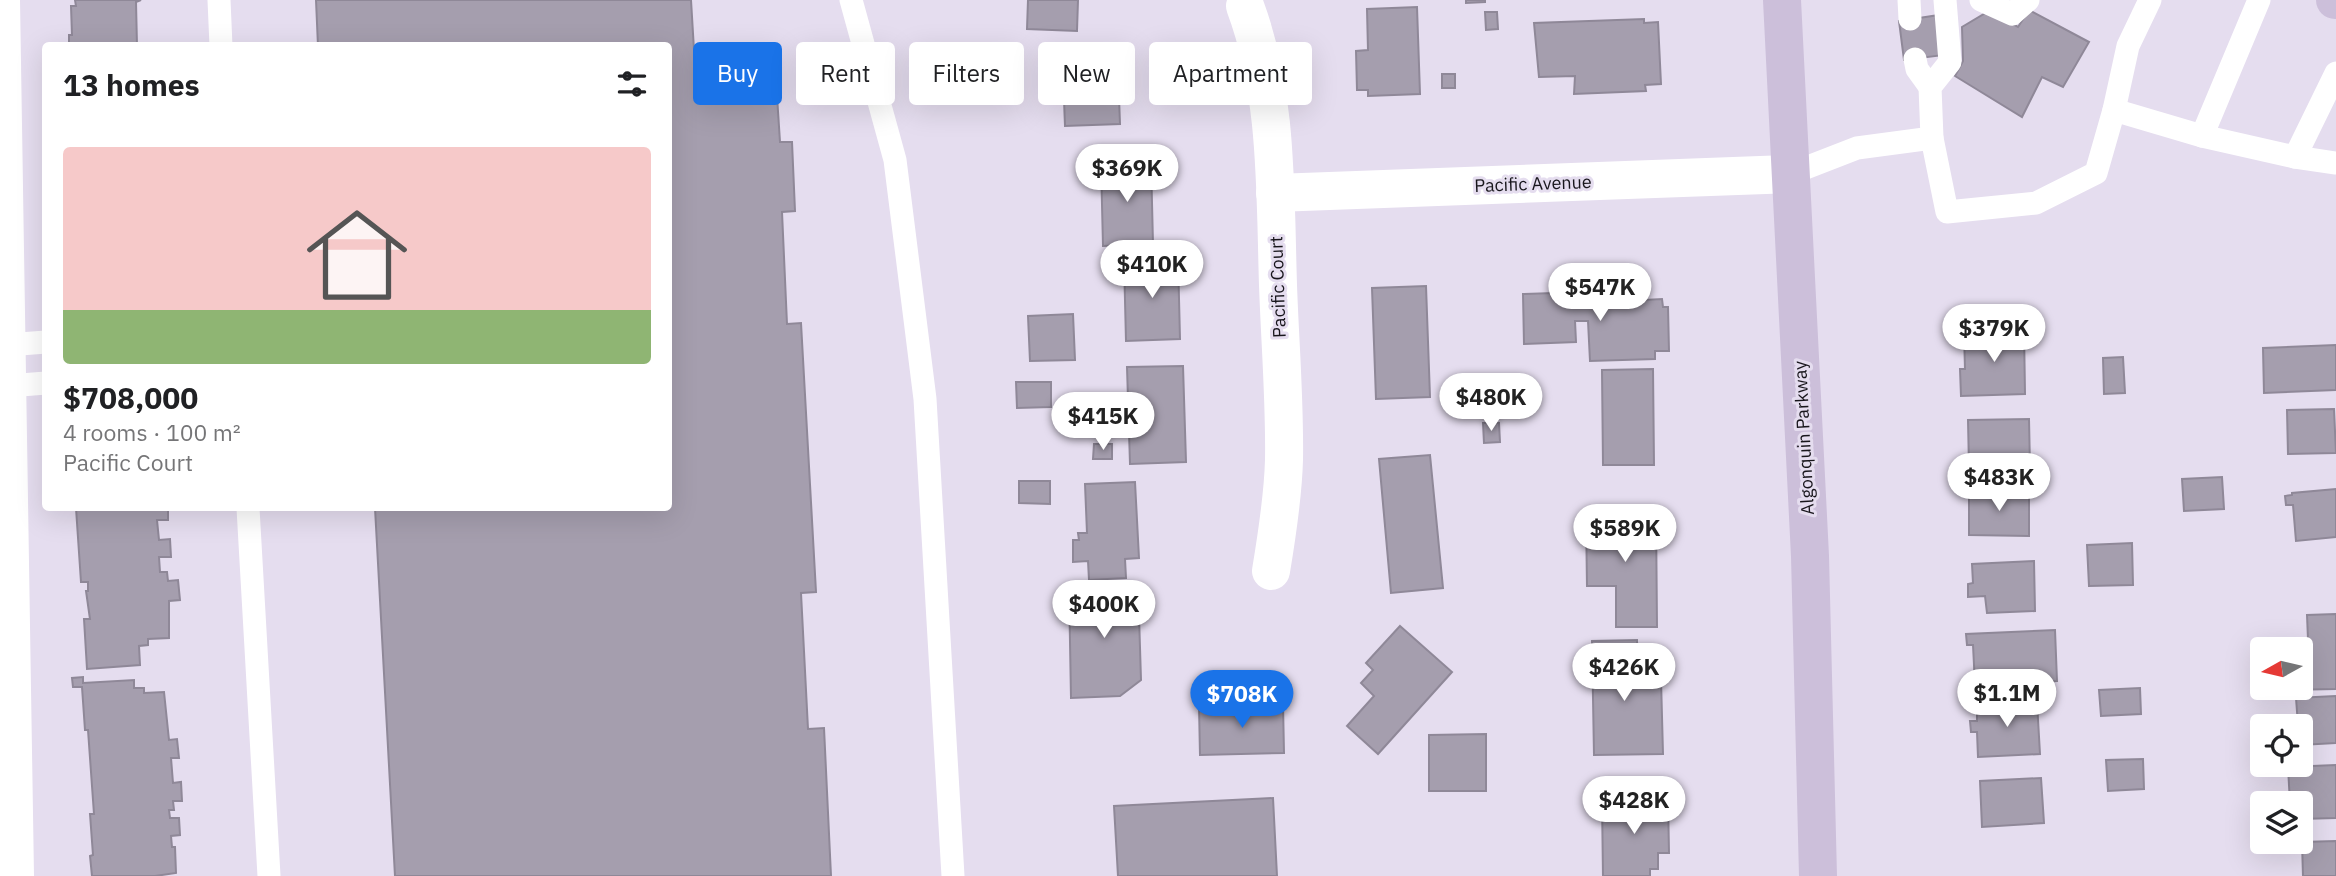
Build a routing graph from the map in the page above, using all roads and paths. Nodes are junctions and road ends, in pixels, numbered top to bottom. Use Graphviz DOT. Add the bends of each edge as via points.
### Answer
graph roads {
  1 [pos="1,0"];
  2 [pos="219,0"];
  3 [pos="851,0"];
  4 [pos="1782,0"];
  5 [pos="1945,0"];
  6 [pos="1981,0"];
  7 [pos="2028,0"];
  8 [pos="2150,0"];
  9 [pos="2259,0"];
  10 [pos="1245,6"];
  11 [pos="221,42"];
  12 [pos="1915,59"];
  13 [pos="2336,73"];
  14 [pos="1930,87"];
  15 [pos="2114,110"];
  16 [pos="2202,136"];
  17 [pos="1932,138"];
  18 [pos="2295,157"];
  19 [pos="2336,163"];
  20 [pos="1790,174"];
  21 [pos="1275,193"];
  22 [pos="42,342"];
  23 [pos="7,345"];
  24 [pos="42,383"];
  25 [pos="8,386"];
  26 [pos="248,511"];
  27 [pos="1270,571"];
  28 [pos="6,603"];
  29 [pos="15,876"];
  30 [pos="269,876"];
  31 [pos="953,876"];
  32 [pos="1818,876"];
  1 -- 23 [label="street"];
  2 -- 11 [label="lane"];
  3 -- 31 [label="lane" via="895,160 925,399"];
  4 -- 20 [label="main road, Algonquin Parkway"];
  5 -- 14 [label="lane" via="1950,62"];
  6 -- 7 [label="lane" via="2012,13"];
  8 -- 15 [label="lane" via="2127,46"];
  9 -- 16 [label="lane"];
  10 -- 21 [label="street, Pacific Court" via="1270,109"];
  12 -- 14 [label="lane"];
  13 -- 18 [label="lane"];
  14 -- 17 [label="lane"];
  15 -- 16 [label="lane"];
  15 -- 17 [label="lane" via="2096,173 2036,203 1947,212"];
  16 -- 18 [label="lane"];
  17 -- 20 [label="lane" via="1857,148"];
  18 -- 19 [label="lane"];
  20 -- 21 [label="street, Pacific Avenue"];
  20 -- 32 [label="main road, Algonquin Parkway" via="1810,556"];
  21 -- 27 [label="street, Pacific Court" via="1284,461"];
  22 -- 23 [label="lane"];
  23 -- 25 [label="street"];
  24 -- 25 [label="lane"];
  25 -- 28 [label="street"];
  26 -- 30 [label="lane"];
  28 -- 29 [label="street"];
}
